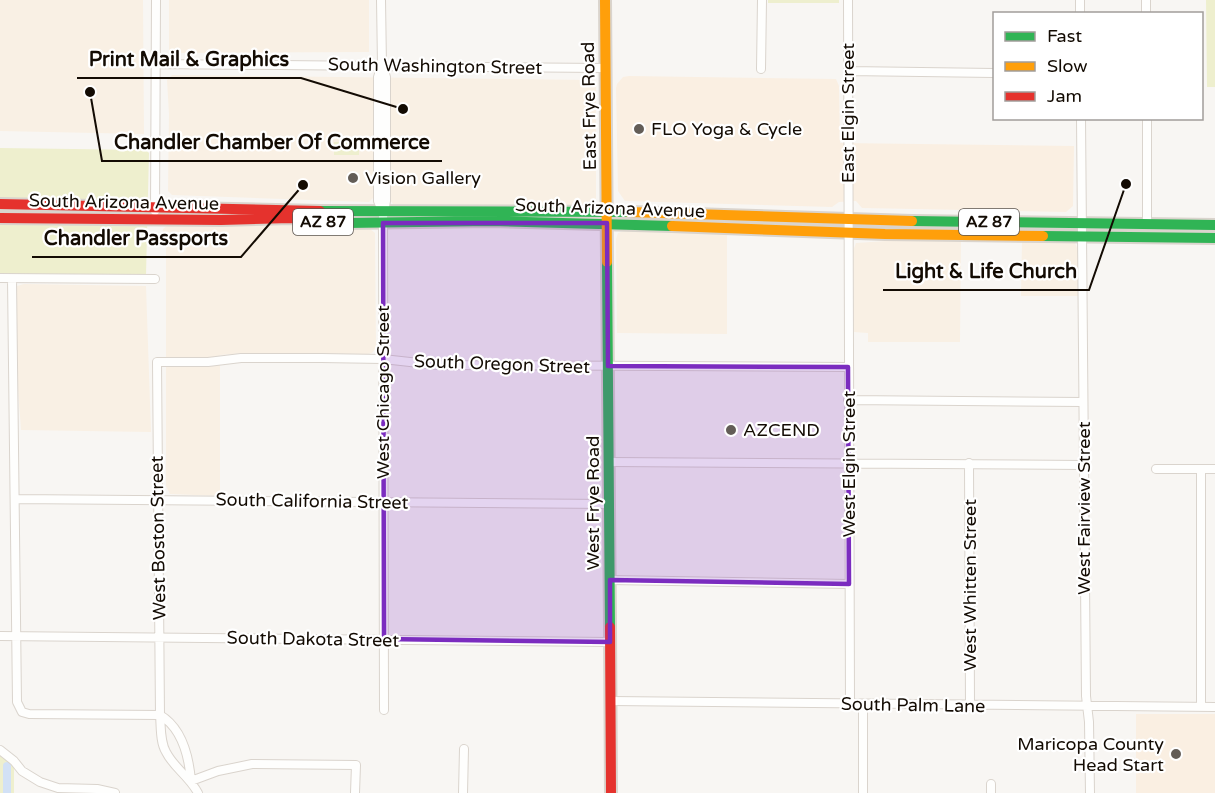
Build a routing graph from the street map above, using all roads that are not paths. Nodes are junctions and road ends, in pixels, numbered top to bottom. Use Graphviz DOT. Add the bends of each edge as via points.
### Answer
graph roads {
  1 [pos="156,0"];
  2 [pos="381,0"];
  3 [pos="605,0"];
  4 [pos="762,0"];
  5 [pos="848,0"];
  6 [pos="156,64"];
  7 [pos="382,65"];
  8 [pos="605,68"];
  9 [pos="761,69"];
  10 [pos="848,71"];
  11 [pos="993,74"];
  12 [pos="1081,120"];
  13 [pos="1147,120"];
  14 [pos="2,204"];
  15 [pos="155,207"];
  16 [pos="413,212"];
  17 [pos="648,213"];
  18 [pos="678,214"];
  19 [pos="383,217"];
  20 [pos="463,217"];
  21 [pos="2,218"];
  22 [pos="607,218"];
  23 [pos="155,219"];
  24 [pos="1082,223"];
  25 [pos="412,224"];
  26 [pos="1147,224"];
  27 [pos="648,225"];
  28 [pos="1215,225"];
  29 [pos="678,226"];
  30 [pos="848,226"];
  31 [pos="1082,236"];
  32 [pos="1215,238"];
  33 [pos="0,278"];
  34 [pos="12,279"];
  35 [pos="155,279"];
  36 [pos="383,359"];
  37 [pos="157,362"];
  38 [pos="608,366"];
  39 [pos="848,367"];
  40 [pos="848,400"];
  41 [pos="1083,402"];
  42 [pos="609,462"];
  43 [pos="849,462"];
  44 [pos="969,464"];
  45 [pos="1084,465"];
  46 [pos="1156,469"];
  47 [pos="1201,469"];
  48 [pos="1215,469"];
  49 [pos="15,499"];
  50 [pos="158,500"];
  51 [pos="384,502"];
  52 [pos="609,504"];
  53 [pos="610,580"];
  54 [pos="849,584"];
  55 [pos="0,636"];
  56 [pos="17,636"];
  57 [pos="159,637"];
  58 [pos="384,639"];
  59 [pos="610,642"];
  60 [pos="611,701"];
  61 [pos="850,703"];
  62 [pos="863,704"];
  63 [pos="970,706"];
  64 [pos="1088,707"];
  65 [pos="1201,707"];
  66 [pos="1215,707"];
  67 [pos="384,710"];
  68 [pos="160,715"];
  69 [pos="464,749"];
  70 [pos="0,750"];
  71 [pos="191,781"];
  72 [pos="115,793"];
  73 [pos="198,793"];
  74 [pos="355,793"];
  75 [pos="463,793"];
  76 [pos="611,793"];
  77 [pos="863,793"];
  78 [pos="1090,793"];
  1 -- 6 [label="street"];
  2 -- 7 [label="street, West Chicago Street"];
  3 -- 8 [label="main road, East Frye Road"];
  4 -- 9 [label="street"];
  5 -- 10 [label="street, East Elgin Street"];
  6 -- 7 [label="street, South Washington Street"];
  6 -- 15 [label="street"];
  7 -- 8 [label="street, South Washington Street"];
  7 -- 19 [label="street, West Chicago Street" via="386,77"];
  8 -- 22 [label="main road, East Frye Road"];
  10 -- 11 [label="street"];
  10 -- 30 [label="street, East Elgin Street"];
  12 -- 24 [label="street, West Fairview Street"];
  13 -- 26 [label="street"];
  14 -- 15 [label="main road, South Arizona Avenue / AZ 87"];
  15 -- 19 [label="main road, South Arizona Avenue / AZ 87"];
  15 -- 23 [label="street"];
  16 -- 19 [label="main road, South Arizona Avenue / AZ 87"];
  16 -- 20 [label="main road, South Arizona Avenue / AZ 87"];
  16 -- 25 [label="main road"];
  17 -- 18 [label="main road, South Arizona Avenue / AZ 87"];
  17 -- 22 [label="main road, South Arizona Avenue / AZ 87"];
  17 -- 27 [label="main road"];
  18 -- 29 [label="main road"];
  18 -- 30 [label="main road, South Arizona Avenue / AZ 87"];
  19 -- 23 [label="main road, South Arizona Avenue / AZ 87" via="332,223 290,218"];
  19 -- 25 [label="main road, South Arizona Avenue / AZ 87"];
  19 -- 36 [label="street, West Chicago Street"];
  20 -- 22 [label="main road, South Arizona Avenue / AZ 87"];
  20 -- 25 [label="main road, South Arizona Avenue / AZ 87"];
  21 -- 23 [label="main road, South Arizona Avenue / AZ 87"];
  22 -- 27 [label="main road, South Arizona Avenue / AZ 87"];
  22 -- 38 [label="main road, West Frye Road"];
  24 -- 26 [label="main road, South Arizona Avenue / AZ 87"];
  24 -- 30 [label="main road, South Arizona Avenue / AZ 87"];
  24 -- 31 [label="street, West Fairview Street"];
  26 -- 28 [label="main road, South Arizona Avenue / AZ 87"];
  27 -- 29 [label="main road, South Arizona Avenue / AZ 87"];
  29 -- 30 [label="main road, South Arizona Avenue / AZ 87"];
  30 -- 31 [label="main road, South Arizona Avenue / AZ 87"];
  30 -- 39 [label="street, West Elgin Street"];
  31 -- 32 [label="main road, South Arizona Avenue / AZ 87"];
  31 -- 41 [label="street, West Fairview Street"];
  33 -- 34 [label="street"];
  34 -- 35 [label="street"];
  34 -- 49 [label="street"];
  36 -- 37 [label="street, South Oregon Street"];
  36 -- 38 [label="street, South Oregon Street" via="437,365"];
  36 -- 51 [label="street, West Chicago Street"];
  37 -- 50 [label="street, West Boston Street"];
  38 -- 39 [label="street, South Oregon Street"];
  38 -- 42 [label="main road, West Frye Road"];
  39 -- 40 [label="street, West Elgin Street"];
  40 -- 41 [label="street"];
  40 -- 43 [label="street, West Elgin Street"];
  41 -- 45 [label="street, West Fairview Street"];
  42 -- 43 [label="street"];
  42 -- 52 [label="main road, West Frye Road"];
  43 -- 44 [label="street"];
  43 -- 54 [label="street, West Elgin Street"];
  44 -- 45 [label="street"];
  44 -- 63 [label="street, West Whitten Street"];
  45 -- 64 [label="street, West Fairview Street"];
  46 -- 47 [label="street"];
  47 -- 48 [label="street"];
  47 -- 65 [label="street"];
  49 -- 50 [label="street, South California Street"];
  49 -- 56 [label="street"];
  50 -- 51 [label="street, South California Street"];
  50 -- 57 [label="street, West Boston Street"];
  51 -- 52 [label="street, South California Street"];
  51 -- 58 [label="street, West Chicago Street"];
  52 -- 53 [label="main road, West Frye Road"];
  53 -- 54 [label="street"];
  53 -- 59 [label="main road, West Frye Road"];
  54 -- 61 [label="street, West Elgin Street"];
  55 -- 56 [label="street, South Dakota Street"];
  56 -- 57 [label="street, South Dakota Street"];
  56 -- 68 [label="street" via="17,702 22,711"];
  57 -- 58 [label="street, South Dakota Street"];
  57 -- 68 [label="street, West Boston Street"];
  58 -- 59 [label="street, South Dakota Street"];
  58 -- 67 [label="street, West Chicago Street"];
  59 -- 60 [label="main road, West Frye Road"];
  60 -- 61 [label="street, South Palm Lane"];
  60 -- 76 [label="main road, West Frye Road"];
  61 -- 62 [label="street, South Palm Lane"];
  62 -- 63 [label="street, South Palm Lane"];
  62 -- 77 [label="street"];
  63 -- 64 [label="street, South Palm Lane"];
  64 -- 65 [label="street, South Palm Lane"];
  64 -- 78 [label="street, West Fairview Street"];
  65 -- 66 [label="street, South Palm Lane"];
  68 -- 71 [label="street, West Boston Street" via="166,753"];
  68 -- 71 [label="street, West Boston Street" via="170,721 179,736 190,763"];
  69 -- 75 [label="street"];
  70 -- 72 [label="street" via="40,782 58,788"];
  71 -- 73 [label="street, West Boston Street"];
  71 -- 74 [label="street" via="252,765 356,765"];
}
